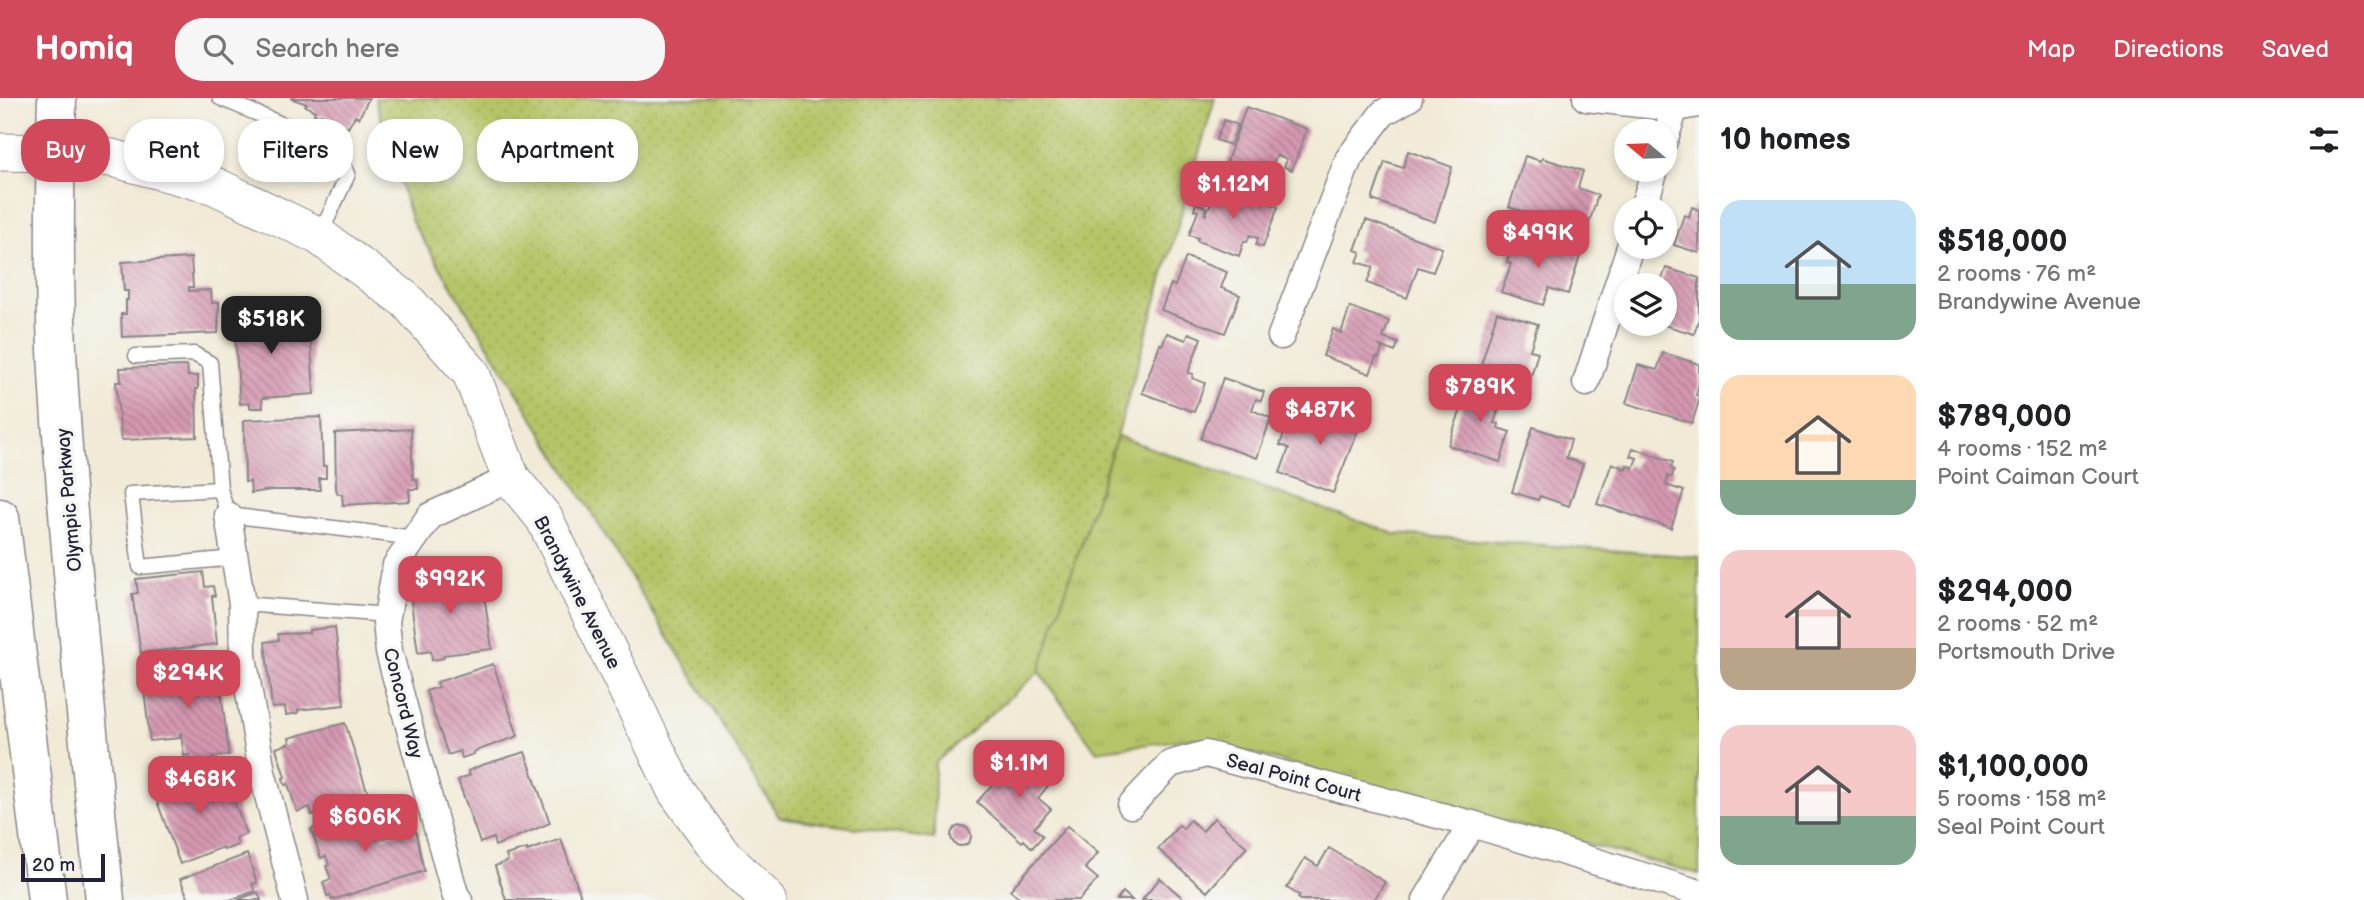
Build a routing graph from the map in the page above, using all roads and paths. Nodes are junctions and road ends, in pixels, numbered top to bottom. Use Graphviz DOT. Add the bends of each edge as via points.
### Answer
graph roads {
  1 [pos="57,98"];
  2 [pos="220,98"];
  3 [pos="1409,98"];
  4 [pos="1586,98"];
  5 [pos="1687,106"];
  6 [pos="56,119"];
  7 [pos="1677,121"];
  8 [pos="0,152"];
  9 [pos="21,152"];
  10 [pos="110,158"];
  11 [pos="55,182"];
  12 [pos="319,236"];
  13 [pos="1626,259"];
  14 [pos="1281,336"];
  15 [pos="136,356"];
  16 [pos="1586,383"];
  17 [pos="511,478"];
  18 [pos="220,489"];
  19 [pos="228,515"];
  20 [pos="0,518"];
  21 [pos="416,538"];
  22 [pos="235,558"];
  23 [pos="242,604"];
  24 [pos="388,615"];
  25 [pos="1131,805"];
  26 [pos="1472,824"];
  27 [pos="1699,893"];
  28 [pos="450,898"];
  29 [pos="47,900"];
  30 [pos="105,900"];
  31 [pos="295,900"];
  32 [pos="768,900"];
  33 [pos="1426,900"];
  1 -- 6 [label="main road, Olympic Parkway"];
  2 -- 12 [label="lane" via="336,147 348,174"];
  3 -- 14 [label="street" via="1383,113 1349,158"];
  4 -- 5 [label="street"];
  5 -- 7 [label="street"];
  8 -- 9 [label="street, Brandywine Avenue"];
  10 -- 12 [label="street, Brandywine Avenue" via="215,186"];
  11 -- 30 [label="main road, Olympic Parkway" via="59,402"];
  12 -- 17 [label="street, Brandywine Avenue" via="406,300 471,373"];
  13 -- 16 [label="street"];
  15 -- 18 [label="lane" via="194,354 210,363"];
  17 -- 21 [label="street, Concord Way" via="430,516"];
  17 -- 32 [label="street, Brandywine Avenue" via="544,518 676,791 721,853"];
  18 -- 19 [label="lane"];
  18 -- 22 [label="lane" via="131,494 140,567"];
  19 -- 21 [label="lane"];
  19 -- 22 [label="street"];
  20 -- 29 [label="main road"];
  21 -- 24 [label="street, Concord Way" via="396,565"];
  22 -- 23 [label="street"];
  23 -- 24 [label="lane"];
  23 -- 31 [label="street" via="243,656 262,772"];
  24 -- 28 [label="street, Concord Way" via="389,652"];
  25 -- 26 [label="street, Seal Point Court" via="1170,764 1206,754"];
  26 -- 27 [label="street, Seal Point Court"];
  26 -- 33 [label="street"];
}
